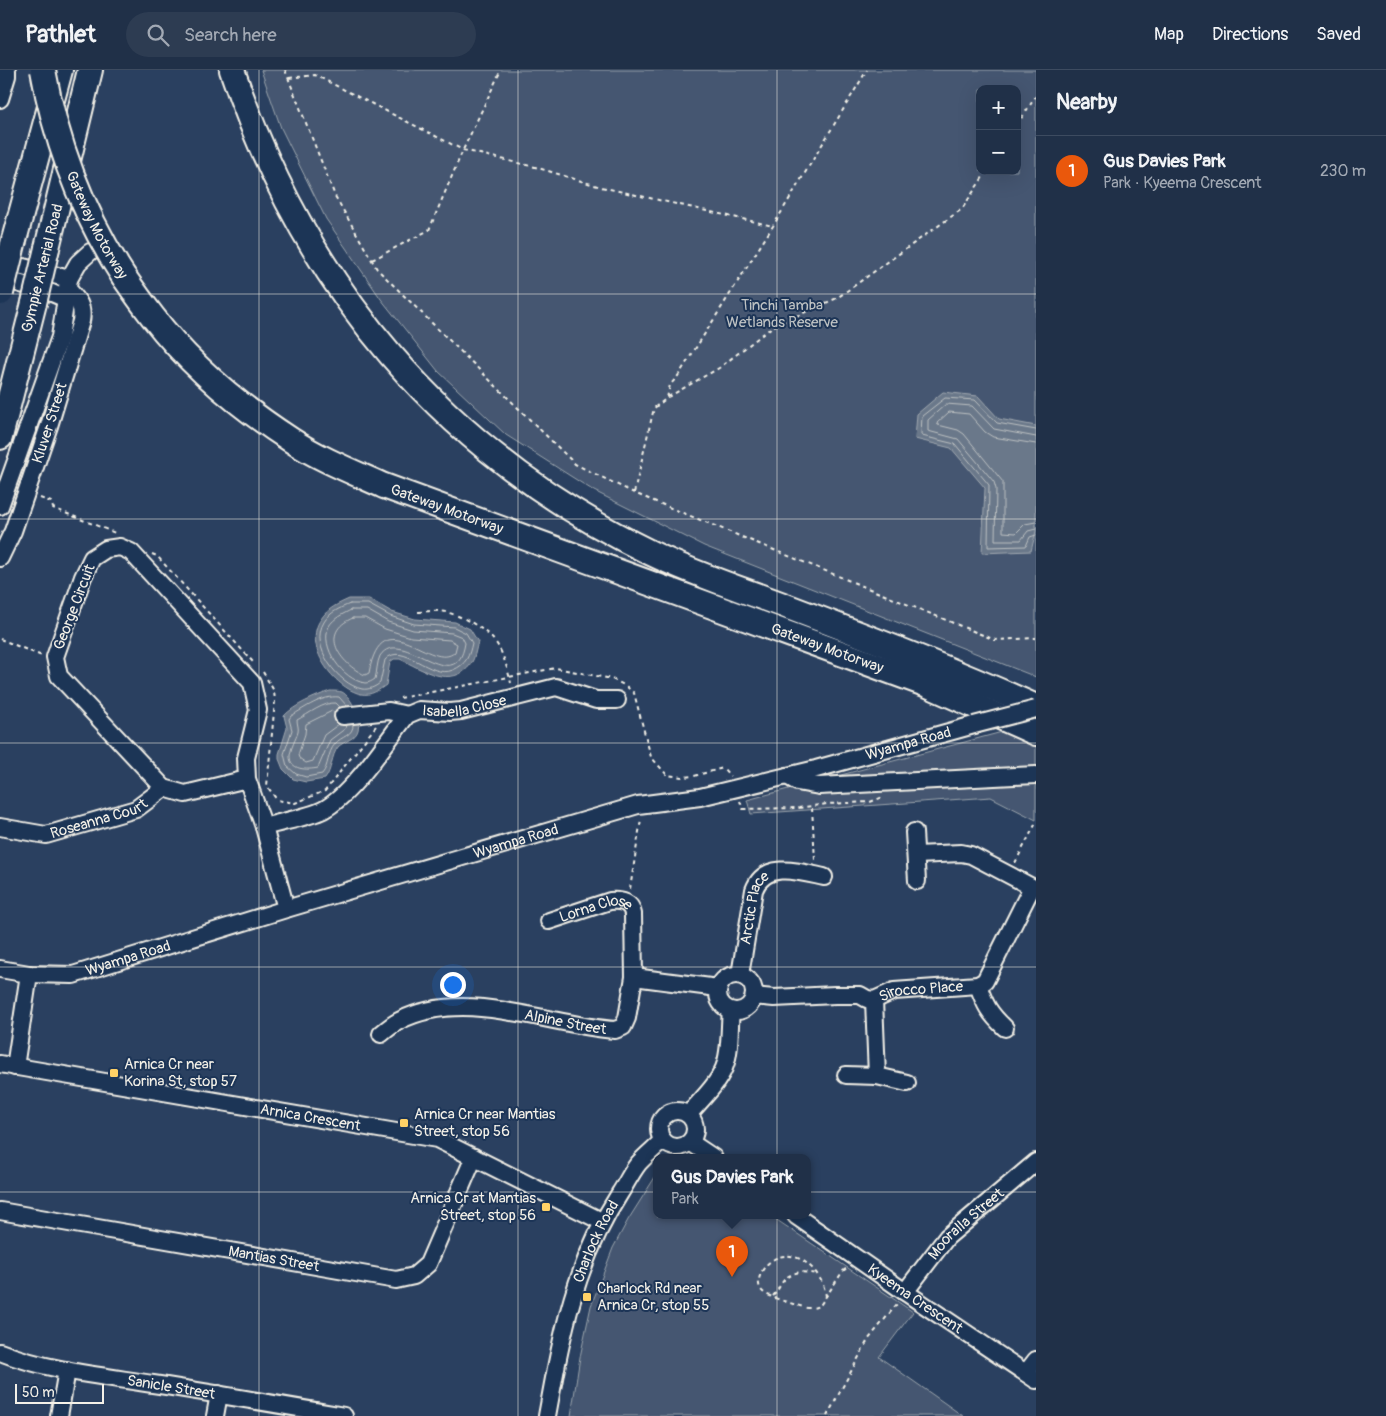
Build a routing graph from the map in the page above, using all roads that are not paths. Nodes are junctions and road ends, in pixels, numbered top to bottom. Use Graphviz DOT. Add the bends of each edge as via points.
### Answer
graph roads {
  1 [pos="7,70"];
  2 [pos="43,70"];
  3 [pos="60,70"];
  4 [pos="90,70"];
  5 [pos="232,70"];
  6 [pos="0,99"];
  7 [pos="90,252"];
  8 [pos="0,261"];
  9 [pos="0,278"];
  10 [pos="68,289"];
  11 [pos="0,294"];
  12 [pos="0,437"];
  13 [pos="0,506"];
  14 [pos="0,558"];
  15 [pos="617,700"];
  16 [pos="1036,708"];
  17 [pos="407,715"];
  18 [pos="343,716"];
  19 [pos="1036,733"];
  20 [pos="1036,775"];
  21 [pos="787,776"];
  22 [pos="247,779"];
  23 [pos="164,788"];
  24 [pos="0,827"];
  25 [pos="264,827"];
  26 [pos="914,832"];
  27 [pos="916,855"];
  28 [pos="820,876"];
  29 [pos="918,881"];
  30 [pos="1034,888"];
  31 [pos="286,909"];
  32 [pos="548,921"];
  33 [pos="0,969"];
  34 [pos="29,974"];
  35 [pos="740,975"];
  36 [pos="634,977"];
  37 [pos="978,985"];
  38 [pos="718,988"];
  39 [pos="754,996"];
  40 [pos="874,1000"];
  41 [pos="731,1010"];
  42 [pos="1005,1028"];
  43 [pos="380,1034"];
  44 [pos="7,1066"];
  45 [pos="846,1075"];
  46 [pos="877,1076"];
  47 [pos="907,1083"];
  48 [pos="689,1114"];
  49 [pos="663,1140"];
  50 [pos="690,1142"];
  51 [pos="708,1154"];
  52 [pos="474,1157"];
  53 [pos="1036,1162"];
  54 [pos="0,1211"];
  55 [pos="800,1219"];
  56 [pos="603,1222"];
  57 [pos="905,1292"];
  58 [pos="0,1352"];
  59 [pos="1036,1360"];
  60 [pos="67,1370"];
  61 [pos="1031,1376"];
  62 [pos="219,1394"];
  63 [pos="59,1416"];
  64 [pos="215,1416"];
  65 [pos="344,1416"];
  66 [pos="548,1416"];
  1 -- 6 [label="street"];
  2 -- 19 [label="highway, Gateway Motorway, bridge" via="56,129 70,172 102,242 124,277 179,347 247,409 292,441 384,486 928,685"];
  3 -- 11 [label="highway, bridge"];
  4 -- 12 [label="highway, Gympie Arterial Road, bridge"];
  5 -- 16 [label="highway, Gateway Motorway" via="259,143 289,207 344,296 403,370 435,403 532,484 652,554 869,638"];
  7 -- 10 [label="street" via="78,263"];
  8 -- 10 [label="street"];
  9 -- 10 [label="street" via="52,294"];
  10 -- 13 [label="street" via="60,337"];
  10 -- 14 [label="street, Kluver Street" via="80,302 81,321 49,426 13,531"];
  15 -- 17 [label="street, Isabella Close" via="596,700 556,687 461,711 419,710"];
  16 -- 21 [label="street, Wyampa Road, bridge"];
  17 -- 18 [label="street" via="389,711"];
  17 -- 25 [label="street, Isabella Close" via="337,801 322,811"];
  20 -- 21 [label="street" via="819,786 797,782"];
  21 -- 31 [label="street, Wyampa Road" via="700,798 638,805"];
  22 -- 23 [label="street" via="185,794"];
  22 -- 23 [label="street, George Circuit" via="246,758 258,710 252,684 131,552 120,547 106,549 92,558 82,577 55,657 59,676"];
  22 -- 25 [label="street"];
  23 -- 24 [label="street, Roseanna Court" via="136,809 46,835"];
  25 -- 31 [label="street"];
  26 -- 27 [label="street"];
  27 -- 29 [label="street"];
  27 -- 30 [label="street, Sirocco Place" via="971,855"];
  28 -- 35 [label="street, Arctic Place" via="776,870 758,880"];
  30 -- 37 [label="street, Sirocco Place" via="985,981"];
  31 -- 34 [label="street, Wyampa Road" via="73,975"];
  32 -- 36 [label="street, Lorna Close" via="610,901 627,903 634,914"];
  33 -- 34 [label="street, Wyampa Road"];
  34 -- 44 [label="street"];
  35 -- 38 [label="street" via="726,977"];
  35 -- 39 [label="street" via="751,983"];
  36 -- 38 [label="street"];
  36 -- 43 [label="street, Alpine Street" via="627,1018 623,1027 615,1030 508,1012 452,1007 406,1017"];
  37 -- 40 [label="street, Sirocco Place" via="894,990"];
  37 -- 42 [label="street" via="992,1016"];
  38 -- 41 [label="street" via="720,1003"];
  39 -- 40 [label="street, Sirocco Place" via="860,995"];
  39 -- 41 [label="street" via="746,1008"];
  40 -- 46 [label="street"];
  41 -- 48 [label="street" via="724,1067"];
  44 -- 52 [label="street, Arnica Crescent" via="437,1139"];
  45 -- 46 [label="street"];
  46 -- 47 [label="street"];
  48 -- 49 [label="street" via="677,1111 665,1116 660,1127"];
  48 -- 50 [label="street" via="696,1128"];
  49 -- 50 [label="street" via="673,1146"];
  49 -- 56 [label="street, Charlock Road" via="638,1164"];
  50 -- 51 [label="street"];
  52 -- 54 [label="street, Mantias Street" via="428,1264 414,1276 396,1280"];
  52 -- 56 [label="street, Arnica Crescent"];
  53 -- 57 [label="street, Mooralla Street" via="947,1237"];
  55 -- 57 [label="street, Kyeema Crescent"];
  56 -- 66 [label="street, Charlock Road" via="570,1303"];
  57 -- 61 [label="street, Kyeema Crescent"];
  58 -- 60 [label="street, Sanicle Street"];
  59 -- 61 [label="street"];
  60 -- 62 [label="street, Sanicle Street"];
  60 -- 63 [label="street"];
  62 -- 64 [label="street"];
  62 -- 65 [label="street, Sanicle Street"];
}
